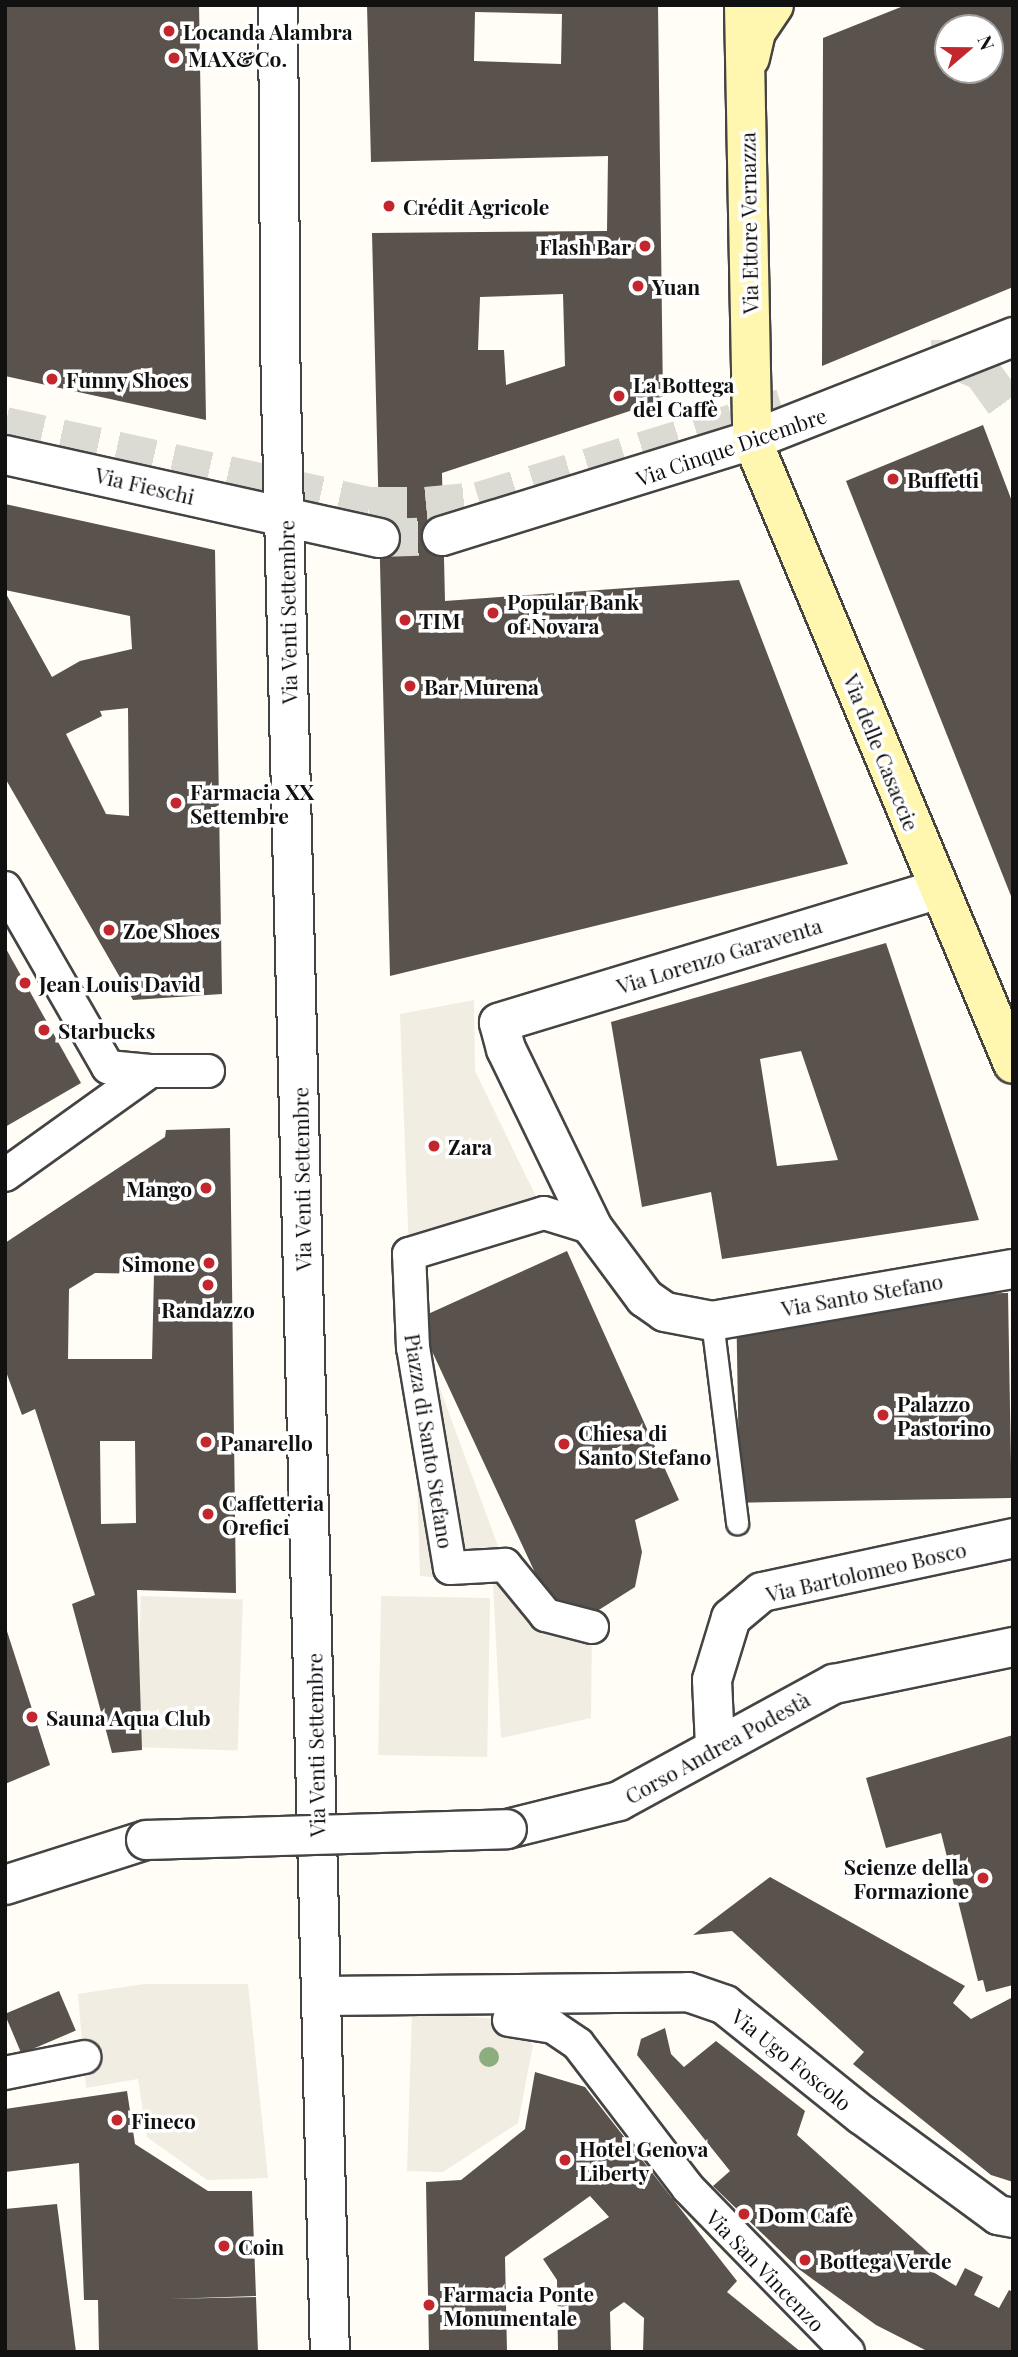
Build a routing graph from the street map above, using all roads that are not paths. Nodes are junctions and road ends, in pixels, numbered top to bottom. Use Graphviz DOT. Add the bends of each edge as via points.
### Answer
graph roads {
  1 [pos="278,5"];
  2 [pos="744,5"];
  3 [pos="774,5"];
  4 [pos="745,77"];
  5 [pos="1013,337"];
  6 [pos="752,440"];
  7 [pos="5,454"];
  8 [pos="284,517"];
  9 [pos="442,536"];
  10 [pos="380,538"];
  11 [pos="5,888"];
  12 [pos="939,890"];
  13 [pos="1013,1065"];
  14 [pos="150,1071"];
  15 [pos="208,1071"];
  16 [pos="5,1175"];
  17 [pos="593,1228"];
  18 [pos="1013,1269"];
  19 [pos="712,1321"];
  20 [pos="737,1523"];
  21 [pos="1013,1538"];
  22 [pos="592,1628"];
  23 [pos="1013,1647"];
  24 [pos="715,1746"];
  25 [pos="5,1885"];
  26 [pos="323,1996"];
  27 [pos="503,2008"];
  28 [pos="84,2057"];
  29 [pos="5,2073"];
  30 [pos="1013,2218"];
  31 [pos="330,2352"];
  32 [pos="848,2352"];
  1 -- 8 [label="street, Via Venti Settembre"];
  2 -- 4 [label="main road, Via Ettore Vernazza"];
  3 -- 4 [label="main road" via="757,32"];
  4 -- 6 [label="main road, Via Ettore Vernazza"];
  5 -- 6 [label="street, Via Cinque Dicembre"];
  6 -- 9 [label="street, Via Cinque Dicembre"];
  6 -- 12 [label="main road, Via delle Casaccie"];
  7 -- 8 [label="street, Via Fieschi"];
  8 -- 10 [label="street"];
  8 -- 26 [label="street, Via Venti Settembre"];
  11 -- 14 [label="street" via="108,1066"];
  12 -- 13 [label="main road, Via delle Casaccie"];
  12 -- 17 [label="street, Via Lorenzo Garaventa" via="499,1023 506,1049"];
  14 -- 15 [label="street"];
  14 -- 16 [label="street"];
  17 -- 19 [label="street" via="645,1298 665,1312"];
  17 -- 22 [label="street, Piazza di Santo Stefano" via="544,1213 409,1254 413,1348 450,1568 505,1565 546,1615"];
  18 -- 19 [label="street, Via Santo Stefano"];
  19 -- 20 [label="lane"];
  21 -- 24 [label="street, Via Bartolomeo Bosco" via="762,1592 731,1618 712,1679"];
  23 -- 24 [label="street, Corso Andrea Podestà" via="834,1684"];
  24 -- 25 [label="street, Corso Andrea Podestà, bridge" via="619,1801 507,1829 146,1840"];
  26 -- 27 [label="street, Via San Vincenzo"];
  26 -- 31 [label="street, Via Venti Settembre"];
  27 -- 30 [label="street, Via Ugo Foscolo" via="688,1992 725,2005 873,2123 998,2215"];
  27 -- 32 [label="street, Via San Vincenzo" via="553,2027 578,2044 688,2188"];
  28 -- 29 [label="street"];
}
